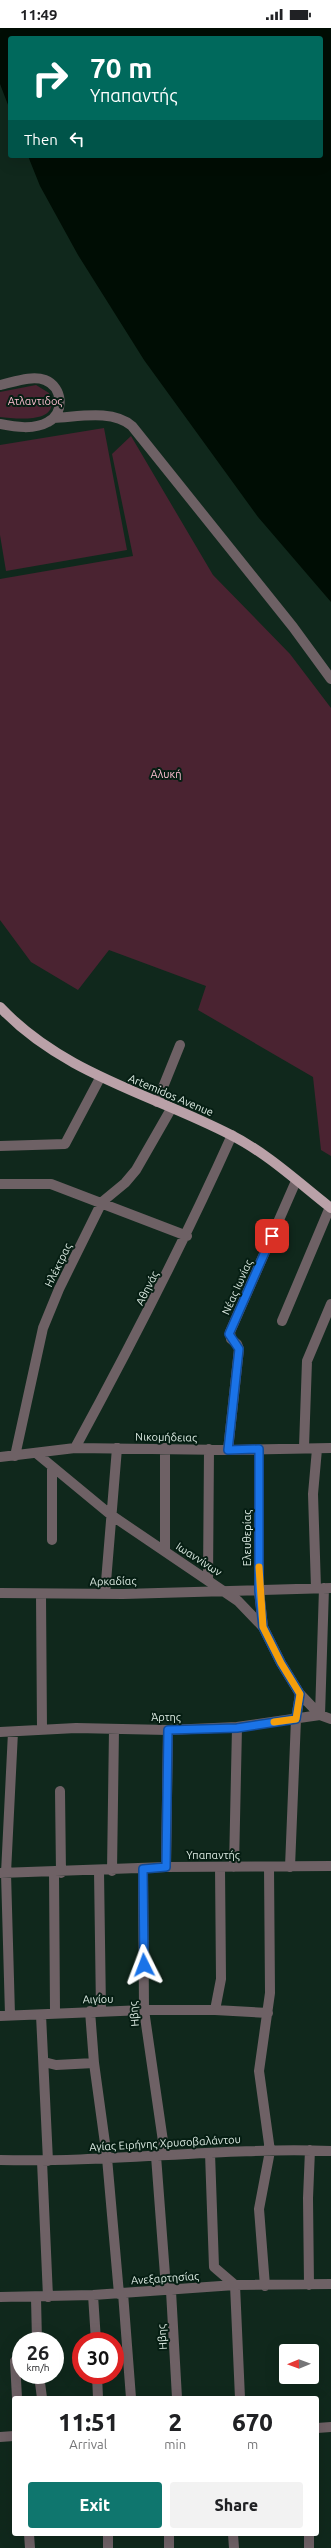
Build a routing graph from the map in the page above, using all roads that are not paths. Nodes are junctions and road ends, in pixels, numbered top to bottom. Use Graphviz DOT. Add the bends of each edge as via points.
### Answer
graph roads {
  1 [pos="0,385"];
  2 [pos="54,418"];
  3 [pos="0,424"];
  4 [pos="331,679"];
  5 [pos="0,1007"];
  6 [pos="180,1045"];
  7 [pos="100,1078"];
  8 [pos="157,1102"];
  9 [pos="171,1109"];
  10 [pos="232,1135"];
  11 [pos="0,1146"];
  12 [pos="296,1181"];
  13 [pos="0,1184"];
  14 [pos="102,1202"];
  15 [pos="331,1208"];
  16 [pos="187,1236"];
  17 [pos="331,1304"];
  18 [pos="282,1321"];
  19 [pos="304,1447"];
  20 [pos="75,1448"];
  21 [pos="117,1448"];
  22 [pos="165,1448"];
  23 [pos="317,1448"];
  24 [pos="331,1448"];
  25 [pos="209,1449"];
  26 [pos="259,1449"];
  27 [pos="228,1450"];
  28 [pos="36,1453"];
  29 [pos="16,1456"];
  30 [pos="0,1457"];
  31 [pos="52,1467"];
  32 [pos="111,1515"];
  33 [pos="52,1540"];
  34 [pos="165,1551"];
  35 [pos="208,1580"];
  36 [pos="324,1588"];
  37 [pos="226,1590"];
  38 [pos="259,1591"];
  39 [pos="0,1593"];
  40 [pos="105,1594"];
  41 [pos="41,1595"];
  42 [pos="263,1627"];
  43 [pos="300,1694"];
  44 [pos="320,1715"];
  45 [pos="296,1719"];
  46 [pos="331,1719"];
  47 [pos="237,1728"];
  48 [pos="114,1729"];
  49 [pos="42,1730"];
  50 [pos="168,1730"];
  51 [pos="0,1732"];
  52 [pos="13,1732"];
  53 [pos="60,1791"];
  54 [pos="331,1866"];
  55 [pos="166,1867"];
  56 [pos="220,1867"];
  57 [pos="234,1867"];
  58 [pos="269,1867"];
  59 [pos="290,1867"];
  60 [pos="143,1869"];
  61 [pos="112,1870"];
  62 [pos="99,1871"];
  63 [pos="57,1872"];
  64 [pos="3,1873"];
  65 [pos="144,2010"];
  66 [pos="215,2010"];
  67 [pos="90,2011"];
  68 [pos="101,2011"];
  69 [pos="55,2013"];
  70 [pos="268,2013"];
  71 [pos="41,2015"];
  72 [pos="5,2016"];
  73 [pos="44,2062"];
  74 [pos="94,2063"];
  75 [pos="310,2150"];
  76 [pos="270,2151"];
  77 [pos="331,2151"];
  78 [pos="210,2153"];
  79 [pos="160,2156"];
  80 [pos="107,2158"];
  81 [pos="0,2160"];
  82 [pos="45,2161"];
  83 [pos="214,2267"];
  84 [pos="331,2284"];
  85 [pos="235,2285"];
  86 [pos="309,2285"];
  87 [pos="216,2286"];
  88 [pos="265,2286"];
  89 [pos="171,2291"];
  90 [pos="121,2294"];
  91 [pos="93,2296"];
  92 [pos="0,2297"];
  93 [pos="48,2297"];
  94 [pos="36,2298"];
  95 [pos="37,2332"];
  96 [pos="95,2332"];
  97 [pos="16,2384"];
  98 [pos="40,2384"];
  99 [pos="97,2384"];
  100 [pos="17,2396"];
  101 [pos="42,2396"];
  102 [pos="98,2396"];
  103 [pos="131,2396"];
  104 [pos="177,2396"];
  105 [pos="240,2396"];
  106 [pos="331,2427"];
  107 [pos="319,2428"];
  108 [pos="12,2436"];
  109 [pos="0,2437"];
  110 [pos="30,2536"];
  111 [pos="108,2536"];
  112 [pos="169,2536"];
  113 [pos="233,2536"];
  114 [pos="309,2536"];
  115 [pos="30,2548"];
  116 [pos="108,2548"];
  117 [pos="170,2548"];
  118 [pos="234,2548"];
  119 [pos="310,2548"];
  1 -- 2 [label="street" via="29,379 46,380 60,398 58,412"];
  2 -- 3 [label="street" via="36,426 18,428"];
  2 -- 4 [label="street" via="112,416 132,426 293,627"];
  5 -- 7 [label="main road, Artemidos Avenue" via="40,1042"];
  6 -- 8 [label="street"];
  7 -- 8 [label="main road, Artemidos Avenue"];
  7 -- 11 [label="street" via="68,1142 62,1146"];
  8 -- 9 [label="main road, Artemidos Avenue"];
  9 -- 10 [label="main road, Artemidos Avenue"];
  9 -- 14 [label="street, Ηλέκτρας" via="136,1170"];
  10 -- 12 [label="main road, Artemidos Avenue"];
  10 -- 16 [label="street, Αθηνάς"];
  12 -- 15 [label="main road, Artemidos Avenue"];
  12 -- 27 [label="street, Νέας Ιωνίας" via="230,1337 239,1349"];
  13 -- 14 [label="street" via="51,1184"];
  14 -- 16 [label="street"];
  14 -- 29 [label="street, Ηλέκτρας" via="59,1289 43,1328"];
  15 -- 18 [label="street"];
  16 -- 20 [label="street, Αθηνάς" via="144,1322"];
  17 -- 19 [label="street" via="307,1361"];
  19 -- 23 [label="street, Νικομήδειας"];
  19 -- 26 [label="street, Νικομήδειας"];
  20 -- 21 [label="street, Νικομήδειας"];
  20 -- 28 [label="street, Νικομήδειας"];
  21 -- 22 [label="street, Νικομήδειας"];
  21 -- 32 [label="street"];
  22 -- 25 [label="street, Νικομήδειας"];
  22 -- 34 [label="street"];
  23 -- 24 [label="street, Νικομήδειας"];
  23 -- 36 [label="street" via="313,1494"];
  25 -- 27 [label="street, Νικομήδειας"];
  25 -- 35 [label="street"];
  26 -- 27 [label="street, Νικομήδειας"];
  26 -- 38 [label="street, Ελευθερίας"];
  28 -- 29 [label="street, Νικομήδειας"];
  28 -- 31 [label="street, Ιωαννίνων"];
  29 -- 30 [label="street, Νικομήδειας"];
  31 -- 32 [label="street, Ιωαννίνων"];
  31 -- 33 [label="street"];
  32 -- 34 [label="street, Ιωαννίνων"];
  32 -- 40 [label="street"];
  34 -- 35 [label="street, Ιωαννίνων"];
  35 -- 37 [label="street, Ιωαννίνων"];
  36 -- 38 [label="street"];
  36 -- 44 [label="street"];
  37 -- 38 [label="street, Αρκαδίας"];
  37 -- 40 [label="street, Αρκαδίας"];
  37 -- 42 [label="street, Ιωαννίνων"];
  38 -- 42 [label="street, Ελευθερίας"];
  39 -- 41 [label="street, Αρκαδίας"];
  40 -- 41 [label="street, Αρκαδίας"];
  41 -- 49 [label="street"];
  42 -- 43 [label="street, Ιωαννίνων"];
  43 -- 44 [label="street, Ιωαννίνων"];
  43 -- 45 [label="street"];
  44 -- 45 [label="street, Άρτης"];
  44 -- 46 [label="street, Άρτης"];
  45 -- 47 [label="street, Άρτης"];
  45 -- 59 [label="street"];
  47 -- 50 [label="street, Άρτης"];
  47 -- 57 [label="street"];
  48 -- 49 [label="street, Άρτης"];
  48 -- 50 [label="street, Άρτης"];
  48 -- 61 [label="street"];
  49 -- 52 [label="street, Άρτης"];
  50 -- 55 [label="street"];
  51 -- 52 [label="street, Άρτης"];
  52 -- 64 [label="street"];
  53 -- 63 [label="street"];
  54 -- 59 [label="street, Υπαπαντής"];
  55 -- 56 [label="street, Υπαπαντής"];
  55 -- 60 [label="street, Υπαπαντής"];
  56 -- 57 [label="street, Υπαπαντής"];
  56 -- 66 [label="street" via="220,1979"];
  57 -- 58 [label="street, Υπαπαντής"];
  58 -- 59 [label="street, Υπαπαντής"];
  58 -- 70 [label="street"];
  60 -- 61 [label="street, Υπαπαντής"];
  60 -- 65 [label="street, Ηβης"];
  61 -- 62 [label="street, Υπαπαντής"];
  62 -- 63 [label="street, Υπαπαντής"];
  62 -- 68 [label="street"];
  63 -- 64 [label="street, Υπαπαντής"];
  63 -- 69 [label="street"];
  64 -- 72 [label="street"];
  65 -- 66 [label="street, Αιγίου"];
  65 -- 68 [label="street, Αιγίου"];
  65 -- 79 [label="street, Ηβης"];
  66 -- 70 [label="street, Αιγίου"];
  67 -- 68 [label="street, Αιγίου"];
  67 -- 69 [label="street, Αιγίου"];
  67 -- 74 [label="street"];
  69 -- 71 [label="street, Αιγίου"];
  70 -- 76 [label="street" via="259,2071"];
  71 -- 72 [label="street, Αιγίου"];
  71 -- 73 [label="street"];
  73 -- 74 [label="street" via="56,2065"];
  73 -- 82 [label="street"];
  74 -- 80 [label="street"];
  75 -- 76 [label="street, Αγίας Ειρήνης Χρυσοβαλάντου"];
  75 -- 77 [label="street, Αγίας Ειρήνης Χρυσοβαλάντου"];
  75 -- 86 [label="street"];
  76 -- 78 [label="street, Αγίας Ειρήνης Χρυσοβαλάντου"];
  76 -- 88 [label="street" via="259,2209"];
  78 -- 79 [label="street, Αγίας Ειρήνης Χρυσοβαλάντου"];
  78 -- 83 [label="street"];
  79 -- 80 [label="street, Αγίας Ειρήνης Χρυσοβαλάντου"];
  79 -- 89 [label="street, Ηβης" via="165,2275"];
  80 -- 82 [label="street, Αγίας Ειρήνης Χρυσοβαλάντου"];
  80 -- 90 [label="street"];
  81 -- 82 [label="street, Αγίας Ειρήνης Χρυσοβαλάντου"];
  82 -- 93 [label="street"];
  83 -- 85 [label="street"];
  83 -- 87 [label="street"];
  84 -- 86 [label="street, Ανεξαρτησίας"];
  85 -- 87 [label="street, Ανεξαρτησίας"];
  85 -- 88 [label="street, Ανεξαρτησίας"];
  85 -- 105 [label="street"];
  86 -- 88 [label="street, Ανεξαρτησίας"];
  87 -- 89 [label="street, Ανεξαρτησίας"];
  89 -- 90 [label="street, Ανεξαρτησίας"];
  89 -- 104 [label="street, Ηβης"];
  90 -- 91 [label="street, Ανεξαρτησίας"];
  90 -- 103 [label="street"];
  91 -- 93 [label="street, Ανεξαρτησίας"];
  91 -- 96 [label="street"];
  92 -- 94 [label="street, Ανεξαρτησίας"];
  93 -- 94 [label="street, Ανεξαρτησίας"];
  94 -- 95 [label="street"];
  97 -- 100 [label="street"];
  98 -- 101 [label="street"];
  99 -- 102 [label="street"];
  106 -- 107 [label="street"];
  108 -- 109 [label="street"];
  110 -- 115 [label="street"];
  111 -- 116 [label="street"];
  112 -- 117 [label="street"];
  113 -- 118 [label="street"];
  114 -- 119 [label="street"];
}
